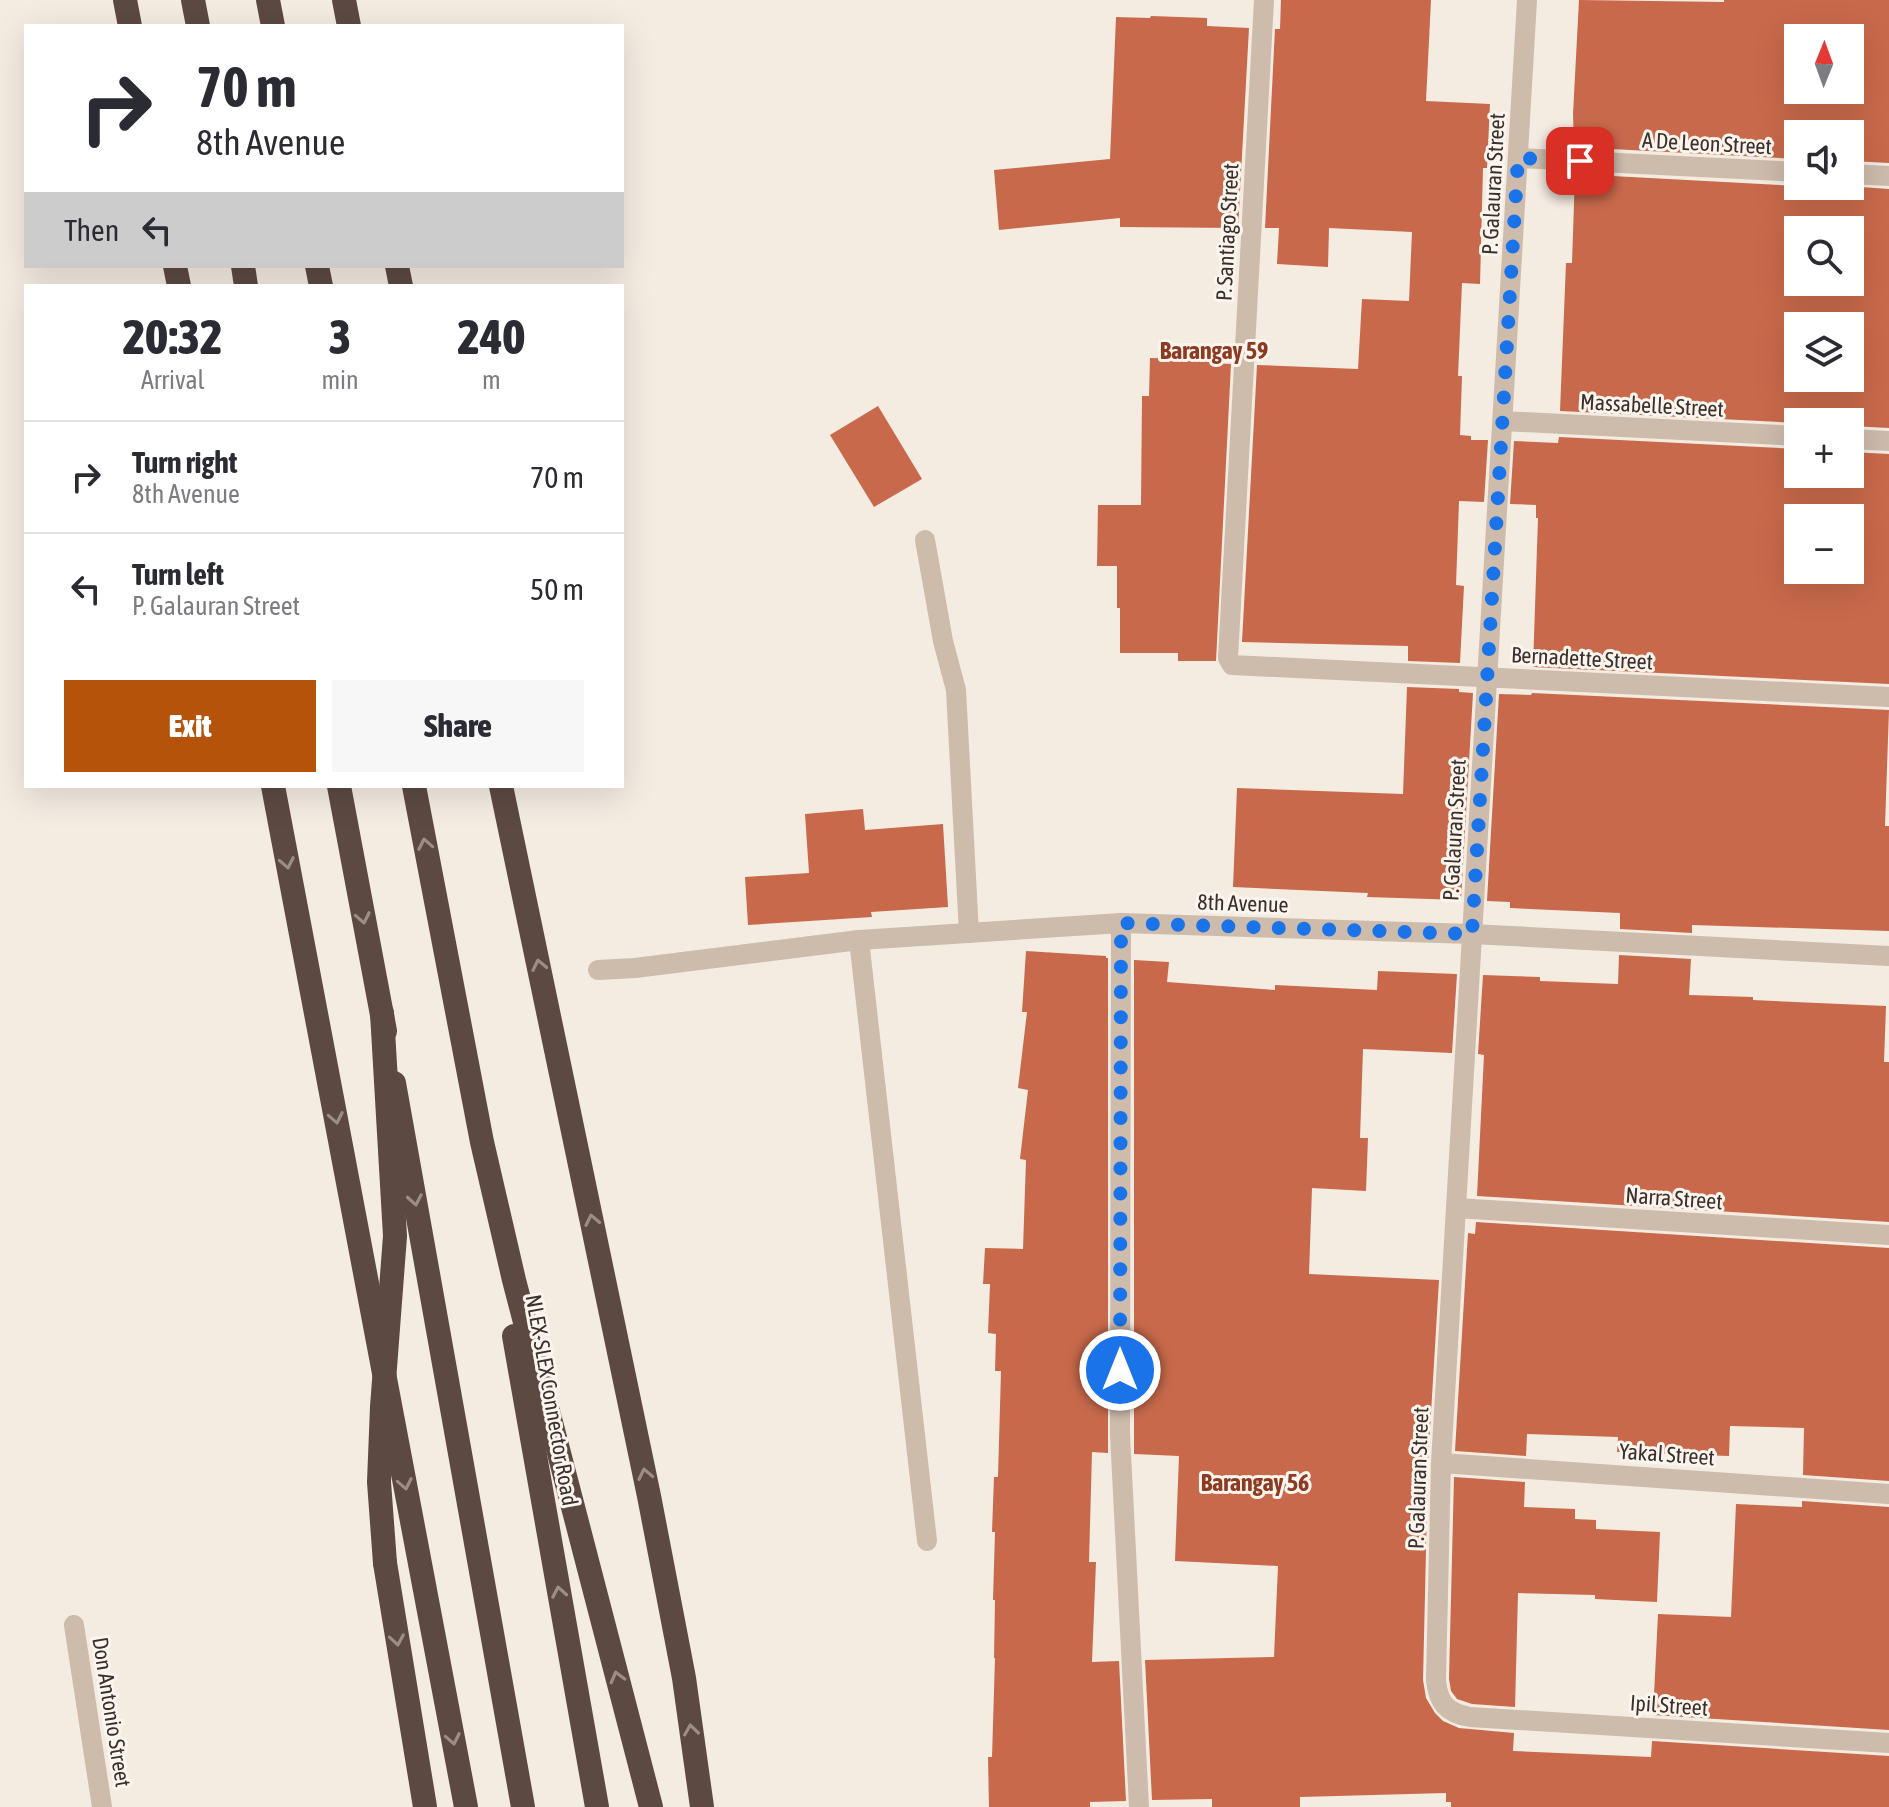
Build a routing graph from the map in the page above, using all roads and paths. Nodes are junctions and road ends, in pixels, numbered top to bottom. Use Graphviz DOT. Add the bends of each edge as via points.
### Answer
graph roads {
  1 [pos="125,0"];
  2 [pos="193,0"];
  3 [pos="268,0"];
  4 [pos="344,0"];
  5 [pos="1264,0"];
  6 [pos="1527,0"];
  7 [pos="130,24"];
  8 [pos="198,24"];
  9 [pos="273,24"];
  10 [pos="349,24"];
  11 [pos="1518,158"];
  12 [pos="1784,171"];
  13 [pos="1864,175"];
  14 [pos="1889,176"];
  15 [pos="1503,421"];
  16 [pos="1784,435"];
  17 [pos="1864,440"];
  18 [pos="1889,441"];
  19 [pos="925,540"];
  20 [pos="1228,658"];
  21 [pos="1488,677"];
  22 [pos="1889,697"];
  23 [pos="273,788"];
  24 [pos="339,788"];
  25 [pos="414,788"];
  26 [pos="501,788"];
  27 [pos="1121,923"];
  28 [pos="969,933"];
  29 [pos="1472,934"];
  30 [pos="859,940"];
  31 [pos="1889,956"];
  32 [pos="598,970"];
  33 [pos="455,1003"];
  34 [pos="382,1013"];
  35 [pos="1456,1208"];
  36 [pos="1889,1235"];
  37 [pos="1441,1463"];
  38 [pos="1889,1494"];
  39 [pos="927,1541"];
  40 [pos="74,1625"];
  41 [pos="1447,1709"];
  42 [pos="1889,1743"];
  43 [pos="102,1807"];
  44 [pos="425,1807"];
  45 [pos="466,1807"];
  46 [pos="523,1807"];
  47 [pos="597,1807"];
  48 [pos="651,1807"];
  49 [pos="702,1807"];
  50 [pos="1139,1807"];
  1 -- 7 [label="highway"];
  2 -- 8 [label="highway"];
  3 -- 9 [label="highway"];
  4 -- 10 [label="highway"];
  5 -- 20 [label="street, P. Santiago Street"];
  6 -- 11 [label="street, P. Galauran Street"];
  11 -- 12 [label="street, A De Leon Street"];
  11 -- 15 [label="street, P. Galauran Street"];
  13 -- 14 [label="street"];
  15 -- 16 [label="street, Massabelle Street"];
  15 -- 21 [label="street, P. Galauran Street"];
  17 -- 18 [label="street"];
  19 -- 28 [label="street" via="956,690"];
  20 -- 21 [label="street, Bernadette Street" via="1237,667"];
  21 -- 22 [label="street, Bernadette Street"];
  21 -- 29 [label="street, P. Galauran Street"];
  23 -- 45 [label="highway, one-way"];
  24 -- 34 [label="highway, one-way"];
  33 -- 25 [label="highway, one-way"];
  49 -- 26 [label="highway, one-way" via="649,1496"];
  27 -- 28 [label="street, 8th Avenue"];
  27 -- 29 [label="street, 8th Avenue"];
  27 -- 50 [label="street" via="1120,1434"];
  28 -- 30 [label="street, 8th Avenue"];
  29 -- 31 [label="street, 8th Avenue"];
  29 -- 35 [label="street, P. Galauran Street"];
  30 -- 32 [label="street, 8th Avenue"];
  30 -- 39 [label="street"];
  47 -- 33 [label="highway, NLEX-SLEX Connector Road, one-way"];
  48 -- 33 [label="highway, one-way" via="514,1280"];
  34 -- 44 [label="highway, one-way, bridge" via="395,1236 379,1482 385,1563"];
  34 -- 46 [label="highway, one-way, bridge"];
  35 -- 36 [label="street, Narra Street"];
  35 -- 37 [label="street, P. Galauran Street"];
  37 -- 38 [label="street, Yakal Street"];
  37 -- 41 [label="street, P. Galauran Street" via="1436,1680"];
  40 -- 43 [label="street, Don Antonio Street"];
  41 -- 42 [label="street, Ipil Street" via="1470,1717"];
}
